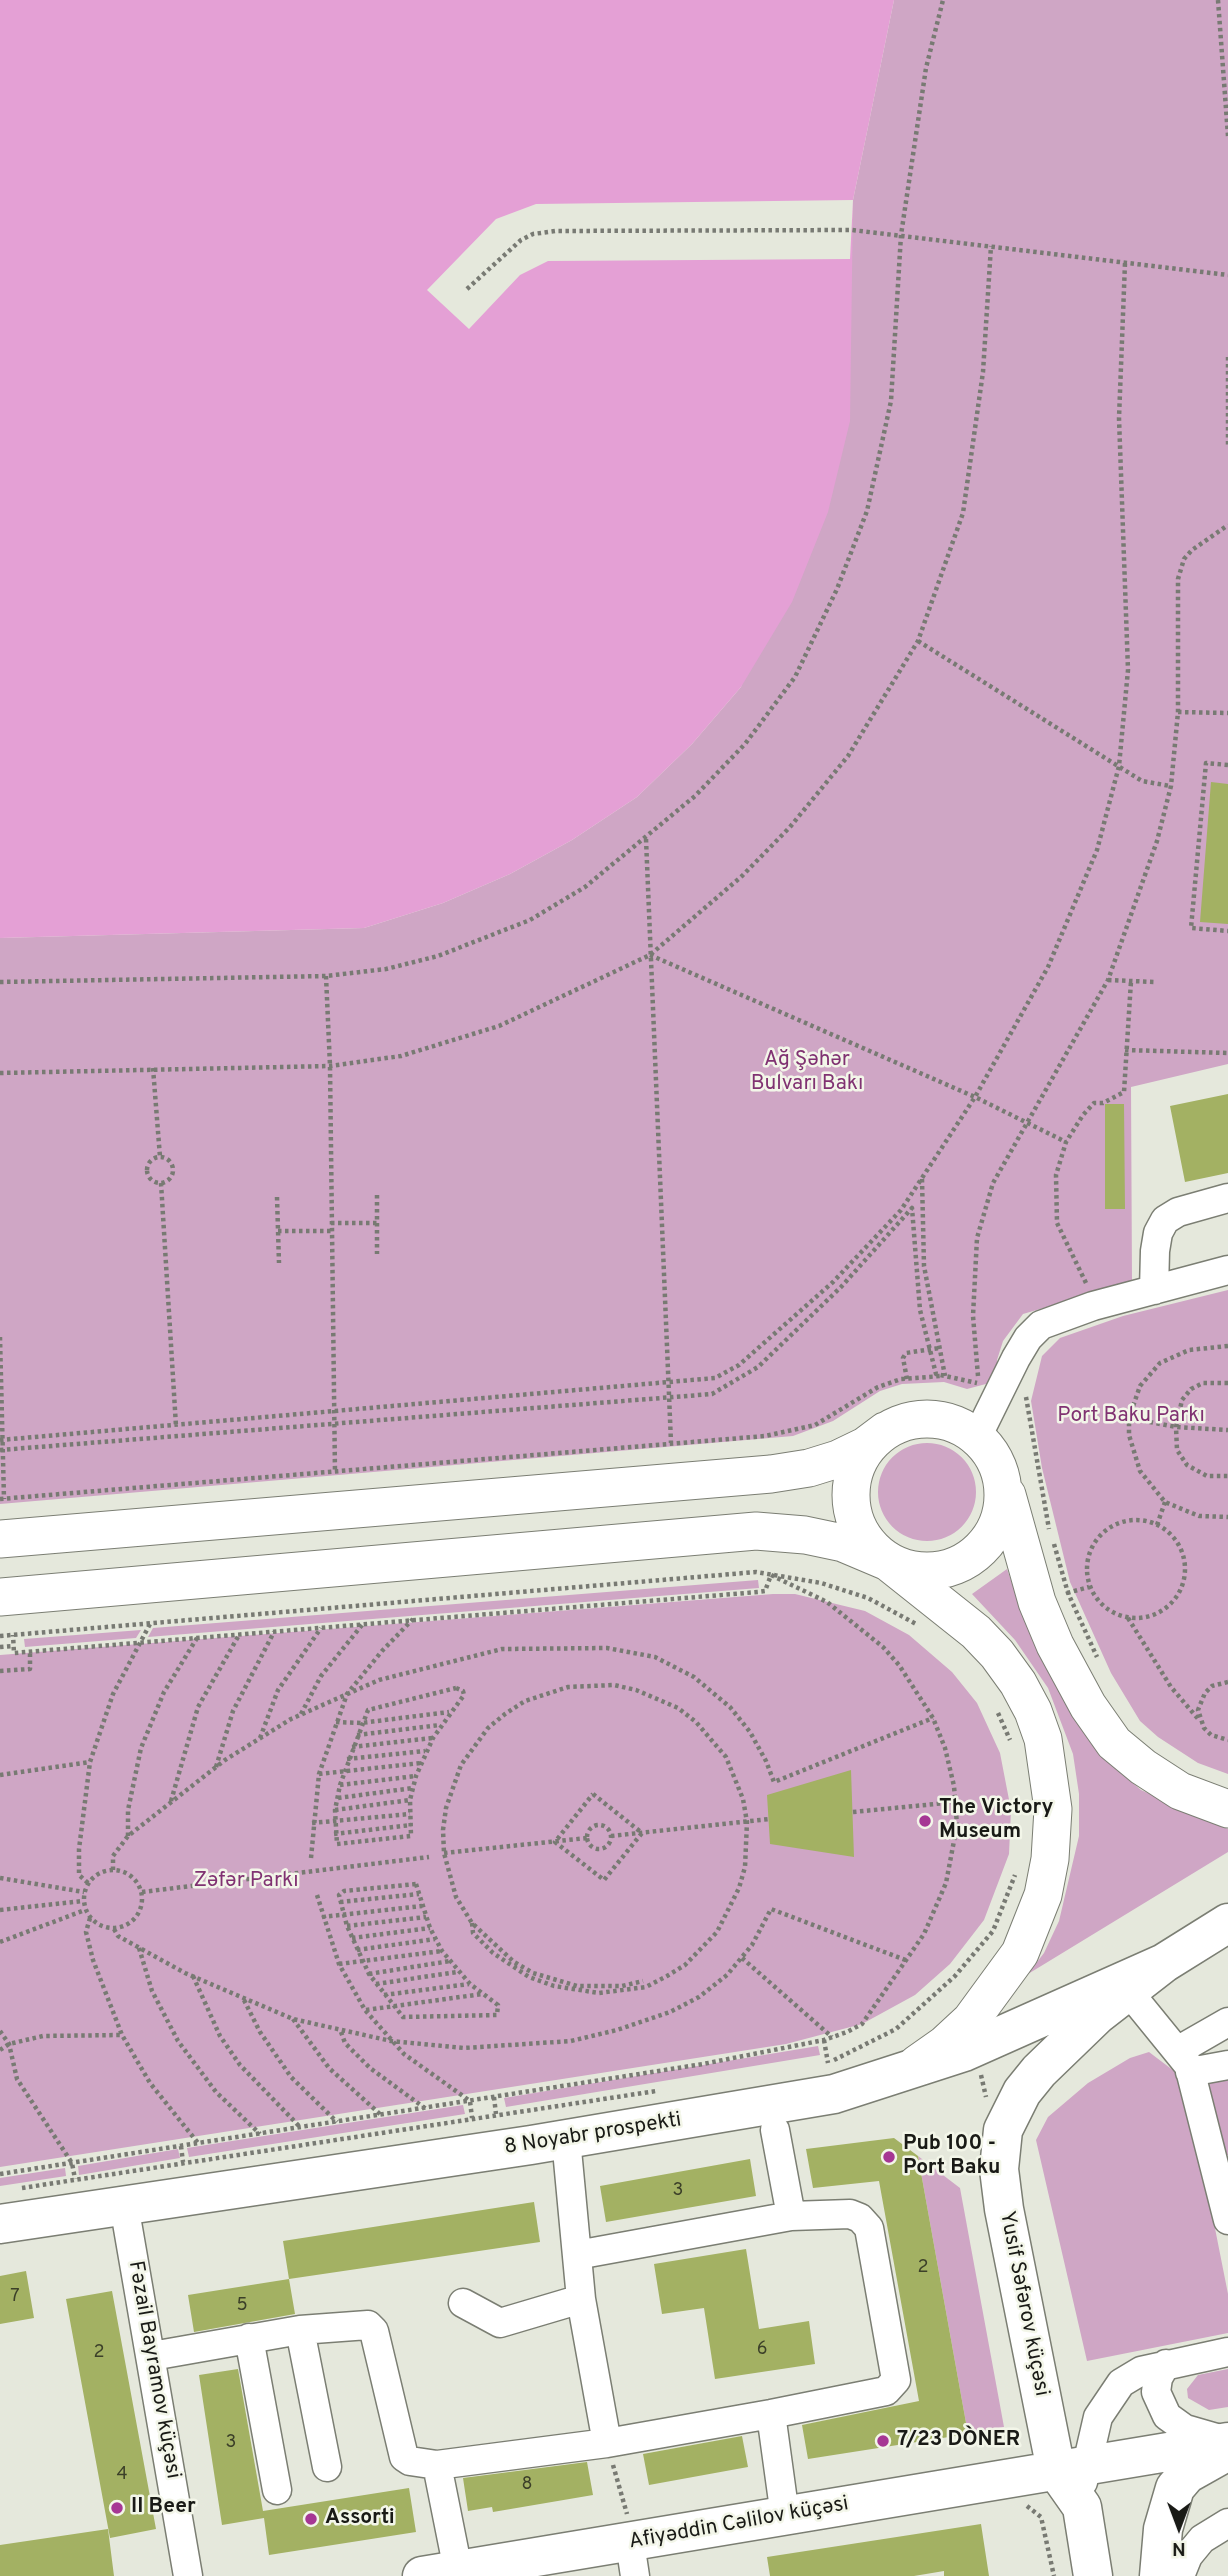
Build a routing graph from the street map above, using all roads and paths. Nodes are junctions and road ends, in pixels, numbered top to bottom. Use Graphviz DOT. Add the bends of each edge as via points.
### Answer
graph roads {
  1 [pos="943,0"];
  2 [pos="1218,0"];
  3 [pos="1228,136"];
  4 [pos="901,235"];
  5 [pos="991,246"];
  6 [pos="1125,263"];
  7 [pos="1228,275"];
  8 [pos="467,289"];
  9 [pos="1228,357"];
  10 [pos="1228,446"];
  11 [pos="1228,525"];
  12 [pos="918,641"];
  13 [pos="1178,712"];
  14 [pos="1228,713"];
  15 [pos="1228,765"];
  16 [pos="1119,766"];
  17 [pos="1171,786"];
  18 [pos="646,838"];
  19 [pos="1228,931"];
  20 [pos="650,955"];
  21 [pos="326,976"];
  22 [pos="1108,980"];
  23 [pos="1131,981"];
  24 [pos="0,982"];
  25 [pos="1154,982"];
  26 [pos="1125,1050"];
  27 [pos="1228,1054"];
  28 [pos="330,1066"];
  29 [pos="153,1068"];
  30 [pos="0,1073"];
  31 [pos="975,1097"];
  32 [pos="1028,1124"];
  33 [pos="1066,1142"];
  34 [pos="160,1157"];
  35 [pos="922,1177"];
  36 [pos="161,1183"];
  37 [pos="377,1195"];
  38 [pos="277,1197"];
  39 [pos="1228,1198"];
  40 [pos="331,1223"];
  41 [pos="377,1223"];
  42 [pos="278,1231"];
  43 [pos="331,1231"];
  44 [pos="377,1254"];
  45 [pos="279,1263"];
  46 [pos="1228,1270"];
  47 [pos="1086,1284"];
  48 [pos="1154,1290"];
  49 [pos="0,1337"];
  50 [pos="1228,1346"];
  51 [pos="939,1348"];
  52 [pos="930,1349"];
  53 [pos="945,1376"];
  54 [pos="907,1379"];
  55 [pos="979,1383"];
  56 [pos="1228,1383"];
  57 [pos="668,1384"];
  58 [pos="989,1384"];
  59 [pos="668,1397"];
  60 [pos="1025,1401"];
  61 [pos="331,1412"];
  62 [pos="1129,1418"];
  63 [pos="332,1423"];
  64 [pos="176,1426"];
  65 [pos="1176,1427"];
  66 [pos="1228,1430"];
  67 [pos="885,1431"];
  68 [pos="977,1437"];
  69 [pos="1,1440"];
  70 [pos="671,1443"];
  71 [pos="1,1450"];
  72 [pos="335,1473"];
  73 [pos="1228,1476"];
  74 [pos="1002,1478"];
  75 [pos="2,1479"];
  76 [pos="2,1499"];
  77 [pos="1165,1502"];
  78 [pos="1228,1517"];
  79 [pos="1157,1525"];
  80 [pos="0,1539"];
  81 [pos="888,1562"];
  82 [pos="771,1575"];
  83 [pos="0,1597"];
  84 [pos="1127,1617"];
  85 [pos="414,1619"];
  86 [pos="150,1623"];
  87 [pos="363,1624"];
  88 [pos="918,1626"];
  89 [pos="322,1627"];
  90 [pos="275,1631"];
  91 [pos="239,1634"];
  92 [pos="13,1635"];
  93 [pos="0,1636"];
  94 [pos="197,1638"];
  95 [pos="139,1643"];
  96 [pos="13,1646"];
  97 [pos="0,1647"];
  98 [pos="30,1651"];
  99 [pos="1101,1665"];
  100 [pos="2,1671"];
  101 [pos="0,1679"];
  102 [pos="1228,1682"];
  103 [pos="347,1695"];
  104 [pos="996,1707"];
  105 [pos="450,1712"];
  106 [pos="301,1714"];
  107 [pos="933,1718"];
  108 [pos="1199,1720"];
  109 [pos="336,1722"];
  110 [pos="361,1723"];
  111 [pos="441,1725"];
  112 [pos="357,1735"];
  113 [pos="260,1738"];
  114 [pos="433,1738"];
  115 [pos="1228,1740"];
  116 [pos="352,1747"];
  117 [pos="1014,1749"];
  118 [pos="426,1751"];
  119 [pos="347,1759"];
  120 [pos="90,1762"];
  121 [pos="421,1763"];
  122 [pos="216,1767"];
  123 [pos="343,1772"];
  124 [pos="319,1774"];
  125 [pos="0,1775"];
  126 [pos="416,1776"];
  127 [pos="340,1785"];
  128 [pos="413,1788"];
  129 [pos="337,1798"];
  130 [pos="410,1800"];
  131 [pos="171,1801"];
  132 [pos="956,1802"];
  133 [pos="1228,1809"];
  134 [pos="335,1810"];
  135 [pos="853,1812"];
  136 [pos="410,1814"];
  137 [pos="769,1819"];
  138 [pos="335,1822"];
  139 [pos="747,1822"];
  140 [pos="312,1823"];
  141 [pos="411,1825"];
  142 [pos="642,1833"];
  143 [pos="334,1834"];
  144 [pos="128,1836"];
  145 [pos="611,1836"];
  146 [pos="587,1838"];
  147 [pos="555,1842"];
  148 [pos="444,1853"];
  149 [pos="429,1857"];
  150 [pos="311,1858"];
  151 [pos="113,1870"];
  152 [pos="1017,1870"];
  153 [pos="0,1878"];
  154 [pos="88,1883"];
  155 [pos="84,1892"];
  156 [pos="142,1892"];
  157 [pos="419,1894"];
  158 [pos="317,1895"];
  159 [pos="83,1901"];
  160 [pos="340,1902"];
  161 [pos="422,1906"];
  162 [pos="0,1910"];
  163 [pos="85,1910"];
  164 [pos="343,1915"];
  165 [pos="322,1917"];
  166 [pos="426,1917"];
  167 [pos="90,1918"];
  168 [pos="472,1923"];
  169 [pos="1228,1923"];
  170 [pos="347,1926"];
  171 [pos="114,1928"];
  172 [pos="430,1928"];
  173 [pos="352,1938"];
  174 [pos="435,1939"];
  175 [pos="0,1942"];
  176 [pos="139,1948"];
  177 [pos="357,1950"];
  178 [pos="442,1951"];
  179 [pos="742,1958"];
  180 [pos="362,1961"];
  181 [pos="450,1961"];
  182 [pos="908,1961"];
  183 [pos="1164,1963"];
  184 [pos="339,1964"];
  185 [pos="458,1972"];
  186 [pos="369,1973"];
  187 [pos="193,1976"];
  188 [pos="643,1980"];
  189 [pos="376,1984"];
  190 [pos="470,1984"];
  191 [pos="1128,1991"];
  192 [pos="483,1993"];
  193 [pos="383,1995"];
  194 [pos="244,2000"];
  195 [pos="391,2006"];
  196 [pos="365,2010"];
  197 [pos="293,2019"];
  198 [pos="1228,2022"];
  199 [pos="0,2031"];
  200 [pos="341,2032"];
  201 [pos="122,2035"];
  202 [pos="832,2037"];
  203 [pos="824,2039"];
  204 [pos="391,2041"];
  205 [pos="9,2043"];
  206 [pos="0,2050"];
  207 [pos="1185,2061"];
  208 [pos="828,2063"];
  209 [pos="1228,2065"];
  210 [pos="816,2066"];
  211 [pos="895,2077"];
  212 [pos="670,2089"];
  213 [pos="494,2097"];
  214 [pos="471,2101"];
  215 [pos="427,2109"];
  216 [pos="496,2114"];
  217 [pos="381,2116"];
  218 [pos="472,2118"];
  219 [pos="338,2122"];
  220 [pos="300,2128"];
  221 [pos="775,2130"];
  222 [pos="261,2134"];
  223 [pos="565,2139"];
  224 [pos="199,2143"];
  225 [pos="181,2146"];
  226 [pos="183,2162"];
  227 [pos="72,2163"];
  228 [pos="0,2174"];
  229 [pos="75,2179"];
  230 [pos="124,2205"];
  231 [pos="6,2207"];
  232 [pos="791,2216"];
  233 [pos="1228,2220"];
  234 [pos="577,2255"];
  235 [pos="581,2299"];
  236 [pos="463,2303"];
  237 [pos="300,2330"];
  238 [pos="249,2339"];
  239 [pos="1228,2352"];
  240 [pos="152,2356"];
  241 [pos="1166,2364"];
  242 [pos="771,2414"];
  243 [pos="1228,2442"];
  244 [pos="607,2443"];
  245 [pos="1228,2451"];
  246 [pos="437,2465"];
  247 [pos="327,2467"];
  248 [pos="1071,2467"];
  249 [pos="276,2490"];
  250 [pos="1017,2505"];
  251 [pos="785,2516"];
  252 [pos="1228,2523"];
  253 [pos="632,2559"];
  254 [pos="440,2573"];
  255 [pos="188,2576"];
  256 [pos="1054,2576"];
  257 [pos="1093,2576"];
  258 [pos="1159,2576"];
  259 [pos="1180,2576"];
  1 -- 4 [label="path" via="926,68"];
  2 -- 3 [label="path"];
  4 -- 5 [label="path"];
  4 -- 8 [label="path" via="852,229 544,231 521,240"];
  4 -- 18 [label="path" via="891,401 867,511 837,589 795,677 745,744"];
  5 -- 6 [label="path"];
  5 -- 12 [label="path" via="983,372 963,513"];
  6 -- 7 [label="path"];
  6 -- 16 [label="path" via="1119,418 1128,670"];
  9 -- 10 [label="path"];
  11 -- 13 [label="path" via="1192,550 1178,579"];
  12 -- 16 [label="path"];
  12 -- 20 [label="path" via="848,755 790,827 742,876"];
  13 -- 14 [label="path"];
  13 -- 17 [label="path"];
  15 -- 19 [label="path" via="1206,763 1191,928"];
  16 -- 17 [label="path" via="1142,781"];
  16 -- 31 [label="path" via="1097,850 1076,906 1020,1023"];
  17 -- 22 [label="path" via="1157,841"];
  18 -- 20 [label="path"];
  18 -- 21 [label="path" via="585,887 479,943 386,969"];
  20 -- 28 [label="path" via="499,1027 401,1056"];
  20 -- 31 [label="path"];
  20 -- 57 [label="path"];
  21 -- 24 [label="path"];
  21 -- 28 [label="path"];
  22 -- 23 [label="path"];
  22 -- 32 [label="path"];
  23 -- 25 [label="path"];
  23 -- 26 [label="path"];
  26 -- 27 [label="path"];
  26 -- 33 [label="path" via="1124,1092 1094,1103"];
  28 -- 29 [label="path"];
  28 -- 40 [label="path"];
  29 -- 30 [label="path"];
  29 -- 34 [label="path"];
  31 -- 32 [label="path"];
  31 -- 35 [label="path"];
  32 -- 33 [label="path"];
  32 -- 55 [label="path" via="993,1183 976,1238 973,1316"];
  33 -- 47 [label="path" via="1056,1175 1055,1209 1062,1237"];
  34 -- 36 [label="path" via="174,1170 169,1180"];
  34 -- 36 [label="path" via="147,1169 153,1181"];
  35 -- 51 [label="path" via="924,1266"];
  35 -- 57 [label="path" via="901,1210 833,1282 739,1365 715,1378"];
  36 -- 64 [label="path"];
  37 -- 41 [label="path"];
  38 -- 42 [label="path"];
  39 -- 48 [label="street" via="1178,1212 1166,1220 1156,1242"];
  40 -- 41 [label="path"];
  40 -- 43 [label="path"];
  41 -- 44 [label="path"];
  42 -- 43 [label="path"];
  42 -- 45 [label="path"];
  43 -- 61 [label="path"];
  46 -- 48 [label="street"];
  48 -- 68 [label="street" via="1061,1315 1041,1325 1016,1357"];
  49 -- 69 [label="path"];
  50 -- 62 [label="path" via="1189,1350 1160,1363 1140,1386"];
  51 -- 52 [label="path"];
  51 -- 53 [label="path"];
  52 -- 53 [label="path" via="936,1374"];
  52 -- 54 [label="path" via="904,1354"];
  52 -- 59 [label="path" via="920,1310 912,1208 841,1287 758,1367 712,1394"];
  53 -- 54 [label="path"];
  53 -- 55 [label="path" via="980,1387"];
  54 -- 70 [label="path" via="878,1387 824,1421 792,1432"];
  55 -- 58 [label="path"];
  56 -- 65 [label="path" via="1209,1382 1191,1389 1182,1400"];
  57 -- 59 [label="path"];
  57 -- 61 [label="path"];
  59 -- 63 [label="path"];
  59 -- 70 [label="path"];
  60 -- 99 [label="path" via="1049,1529 1068,1593"];
  61 -- 63 [label="path"];
  61 -- 64 [label="path"];
  62 -- 65 [label="path"];
  62 -- 77 [label="path" via="1137,1464"];
  63 -- 71 [label="path"];
  63 -- 72 [label="path"];
  64 -- 69 [label="path"];
  65 -- 66 [label="path"];
  65 -- 73 [label="path" via="1177,1450 1187,1465 1207,1476"];
  67 -- 68 [label="main road" via="908,1421 932,1419 956,1424"];
  67 -- 80 [label="main road" via="838,1458 771,1474"];
  67 -- 81 [label="main road" via="866,1449 854,1471 850,1497 855,1523 868,1545"];
  68 -- 74 [label="main road" via="993,1455"];
  69 -- 71 [label="path"];
  70 -- 72 [label="path"];
  71 -- 75 [label="path"];
  72 -- 76 [label="path"];
  74 -- 81 [label="main road" via="1004,1503 997,1528 983,1549 962,1564 938,1571 912,1571"];
  74 -- 133 [label="main road" via="1037,1602 1088,1706 1114,1743 1143,1768 1180,1791"];
  75 -- 76 [label="path"];
  77 -- 78 [label="path" via="1199,1516"];
  77 -- 79 [label="path"];
  79 -- 84 [label="path" via="1179,1546 1185,1577 1168,1607 1154,1616"];
  79 -- 84 [label="path" via="1142,1520 1112,1526 1091,1548 1086,1563 1093,1595 1105,1608"];
  81 -- 83 [label="main road" via="844,1543 755,1531"];
  81 -- 211 [label="main road" via="976,1632 1018,1683 1043,1740 1053,1810 1042,1895 1020,1953 971,2020 944,2045"];
  82 -- 85 [label="path" via="765,1591 758,1592"];
  82 -- 86 [label="path" via="756,1572"];
  82 -- 88 [label="path" via="821,1583 868,1598"];
  82 -- 107 [label="path" via="827,1602 883,1647"];
  84 -- 108 [label="path" via="1164,1678"];
  85 -- 87 [label="path"];
  85 -- 103 [label="path"];
  86 -- 92 [label="path"];
  86 -- 95 [label="path"];
  87 -- 89 [label="path"];
  87 -- 106 [label="path" via="321,1676"];
  89 -- 90 [label="path"];
  89 -- 113 [label="path" via="278,1690"];
  90 -- 91 [label="path"];
  90 -- 122 [label="path" via="233,1711"];
  91 -- 94 [label="path"];
  91 -- 131 [label="path" via="198,1707"];
  92 -- 93 [label="path"];
  92 -- 96 [label="path"];
  94 -- 95 [label="path"];
  94 -- 144 [label="path" via="164,1692 141,1748 128,1810"];
  95 -- 98 [label="path"];
  95 -- 120 [label="path" via="113,1695"];
  96 -- 97 [label="path"];
  96 -- 98 [label="path" via="14,1653"];
  98 -- 100 [label="path" via="30,1669"];
  100 -- 101 [label="path"];
  102 -- 108 [label="path" via="1205,1693"];
  103 -- 106 [label="path"];
  103 -- 107 [label="path" via="379,1680 502,1649 607,1648 655,1657 694,1677 730,1707 750,1732 774,1782"];
  103 -- 109 [label="path"];
  104 -- 117 [label="path"];
  105 -- 110 [label="path"];
  105 -- 110 [label="path" via="464,1695 460,1688 372,1707"];
  105 -- 111 [label="path"];
  106 -- 113 [label="path"];
  107 -- 132 [label="path" via="945,1748"];
  108 -- 115 [label="path" via="1211,1735"];
  109 -- 110 [label="path"];
  109 -- 124 [label="path"];
  110 -- 112 [label="path"];
  111 -- 112 [label="path"];
  111 -- 114 [label="path"];
  112 -- 116 [label="path"];
  113 -- 122 [label="path"];
  114 -- 116 [label="path"];
  114 -- 118 [label="path"];
  116 -- 119 [label="path"];
  118 -- 119 [label="path"];
  118 -- 121 [label="path"];
  119 -- 123 [label="path"];
  120 -- 125 [label="path"];
  120 -- 154 [label="path" via="79,1849 79,1875"];
  121 -- 123 [label="path"];
  121 -- 126 [label="path"];
  122 -- 131 [label="path"];
  123 -- 124 [label="path"];
  123 -- 127 [label="path"];
  124 -- 140 [label="path"];
  126 -- 127 [label="path"];
  126 -- 128 [label="path"];
  127 -- 129 [label="path"];
  128 -- 129 [label="path"];
  128 -- 130 [label="path"];
  129 -- 134 [label="path"];
  130 -- 134 [label="path"];
  130 -- 136 [label="path"];
  131 -- 144 [label="path"];
  132 -- 135 [label="path"];
  132 -- 182 [label="path" via="946,1883"];
  134 -- 138 [label="path"];
  136 -- 138 [label="path"];
  136 -- 141 [label="path"];
  137 -- 139 [label="path"];
  138 -- 140 [label="path"];
  138 -- 143 [label="path"];
  139 -- 142 [label="path"];
  139 -- 148 [label="path" via="726,1757 696,1722 668,1703 636,1690 614,1685 568,1687 515,1707 473,1746 446,1808"];
  139 -- 168 [label="path" via="745,1867 717,1932 685,1965 646,1987 599,1993 554,1986 509,1965 473,1933"];
  140 -- 150 [label="path"];
  141 -- 143 [label="path"];
  141 -- 143 [label="path" via="411,1836 341,1846"];
  142 -- 145 [label="path"];
  142 -- 147 [label="path" via="604,1880"];
  142 -- 147 [label="path" via="593,1794"];
  144 -- 151 [label="path" via="113,1856"];
  145 -- 146 [label="path" via="604,1848 594,1849"];
  145 -- 146 [label="path" via="603,1825 593,1825"];
  146 -- 147 [label="path"];
  147 -- 148 [label="path"];
  148 -- 168 [label="path" via="456,1897"];
  149 -- 156 [label="path"];
  151 -- 154 [label="path" via="103,1871"];
  151 -- 156 [label="path" via="132,1876"];
  152 -- 208 [label="path" via="993,1931 955,1976 896,2029"];
  153 -- 155 [label="path"];
  154 -- 155 [label="path"];
  155 -- 159 [label="path"];
  156 -- 171 [label="path" via="143,1903 133,1921"];
  157 -- 160 [label="path"];
  157 -- 160 [label="path" via="416,1884 344,1891"];
  157 -- 161 [label="path"];
  158 -- 165 [label="path"];
  159 -- 162 [label="path"];
  159 -- 163 [label="path"];
  160 -- 164 [label="path"];
  161 -- 164 [label="path"];
  161 -- 166 [label="path"];
  163 -- 167 [label="path"];
  163 -- 175 [label="path"];
  164 -- 165 [label="path"];
  164 -- 170 [label="path"];
  165 -- 184 [label="path"];
  166 -- 170 [label="path"];
  166 -- 172 [label="path"];
  167 -- 171 [label="path"];
  167 -- 201 [label="path" via="86,1932 93,1960"];
  168 -- 188 [label="path" via="514,1962 555,1982 600,1987"];
  169 -- 183 [label="highway"];
  170 -- 173 [label="path"];
  171 -- 176 [label="path" via="118,1936"];
  172 -- 173 [label="path"];
  172 -- 174 [label="path"];
  173 -- 177 [label="path"];
  174 -- 177 [label="path"];
  174 -- 178 [label="path"];
  176 -- 187 [label="path"];
  176 -- 222 [label="path" via="152,1991 178,2041 216,2092"];
  177 -- 180 [label="path"];
  178 -- 180 [label="path"];
  178 -- 181 [label="path"];
  179 -- 182 [label="path" via="771,1909"];
  179 -- 202 [label="path"];
  179 -- 204 [label="path" via="699,1997 670,2012 571,2041 464,2048"];
  180 -- 184 [label="path"];
  180 -- 186 [label="path"];
  181 -- 185 [label="path"];
  181 -- 186 [label="path"];
  182 -- 202 [label="path" via="862,2024"];
  183 -- 191 [label="highway, Yusif Səfərov küçəsi"];
  183 -- 211 [label="highway, 8 Noyabr prospekti" via="1012,2033"];
  184 -- 196 [label="path"];
  185 -- 189 [label="path"];
  185 -- 190 [label="path"];
  186 -- 189 [label="path"];
  187 -- 194 [label="path"];
  187 -- 220 [label="path" via="220,2036 240,2065"];
  189 -- 193 [label="path"];
  190 -- 192 [label="path"];
  190 -- 193 [label="path"];
  191 -- 207 [label="street"];
  191 -- 248 [label="highway, Yusif Səfərov küçəsi" via="1097,2015 1022,2092 1003,2130 1000,2151 1004,2209"];
  192 -- 195 [label="path"];
  192 -- 195 [label="path" via="500,2008 497,2015 405,2018"];
  193 -- 195 [label="path"];
  194 -- 197 [label="path"];
  194 -- 219 [label="path" via="292,2077"];
  195 -- 196 [label="path"];
  196 -- 204 [label="path"];
  197 -- 200 [label="path"];
  197 -- 217 [label="path" via="329,2068"];
  198 -- 207 [label="street"];
  199 -- 205 [label="path"];
  200 -- 204 [label="path"];
  200 -- 215 [label="path" via="345,2043 370,2068"];
  201 -- 205 [label="path" via="43,2036"];
  201 -- 224 [label="path" via="150,2083"];
  202 -- 203 [label="path"];
  203 -- 208 [label="path"];
  203 -- 213 [label="path" via="702,2064"];
  204 -- 214 [label="path" via="431,2076"];
  205 -- 206 [label="path"];
  205 -- 227 [label="path" via="17,2079"];
  207 -- 209 [label="street"];
  207 -- 233 [label="street"];
  208 -- 210 [label="path"];
  211 -- 223 [label="highway, 8 Noyabr prospekti" via="771,2107"];
  212 -- 216 [label="path"];
  213 -- 214 [label="path"];
  213 -- 216 [label="path"];
  214 -- 215 [label="path"];
  214 -- 218 [label="path"];
  215 -- 217 [label="path"];
  216 -- 218 [label="path"];
  217 -- 219 [label="path"];
  218 -- 226 [label="path"];
  219 -- 220 [label="path"];
  220 -- 222 [label="path"];
  221 -- 232 [label="street"];
  222 -- 224 [label="path"];
  223 -- 230 [label="highway, 8 Noyabr prospekti"];
  223 -- 234 [label="street"];
  224 -- 225 [label="path"];
  225 -- 226 [label="path"];
  225 -- 227 [label="path"];
  226 -- 229 [label="path"];
  227 -- 228 [label="path"];
  227 -- 229 [label="path"];
  229 -- 231 [label="path"];
  230 -- 231 [label="highway, 8 Noyabr prospekti"];
  230 -- 240 [label="street, Fəzail Bayramov küçəsi"];
  232 -- 234 [label="street"];
  232 -- 242 [label="street" via="850,2214 869,2228 897,2380 886,2391"];
  234 -- 235 [label="street"];
  235 -- 236 [label="street" via="499,2323"];
  235 -- 244 [label="street"];
  237 -- 238 [label="street"];
  237 -- 246 [label="street" via="360,2323 374,2331 404,2457"];
  237 -- 247 [label="street"];
  238 -- 240 [label="street"];
  238 -- 249 [label="street"];
  239 -- 241 [label="street"];
  240 -- 255 [label="street, Fəzail Bayramov küçəsi"];
  241 -- 243 [label="street" via="1156,2392 1167,2416 1185,2429"];
  241 -- 248 [label="street" via="1121,2383"];
  242 -- 244 [label="street"];
  242 -- 251 [label="street"];
  243 -- 248 [label="highway, Afiyəddin Cəlilov küçəsi"];
  244 -- 246 [label="street"];
  244 -- 253 [label="path" via="626,2512"];
  245 -- 258 [label="highway" via="1187,2474 1175,2488 1163,2529"];
  246 -- 254 [label="street"];
  248 -- 251 [label="highway, Afiyəddin Cəlilov küçəsi"];
  248 -- 257 [label="highway, Yusif Səfərov küçəsi"];
  250 -- 256 [label="path" via="1041,2517"];
  251 -- 253 [label="highway, Afiyəddin Cəlilov küçəsi"];
  252 -- 259 [label="street" via="1202,2539"];
  253 -- 254 [label="highway, Afiyəddin Cəlilov küçəsi"];
}
